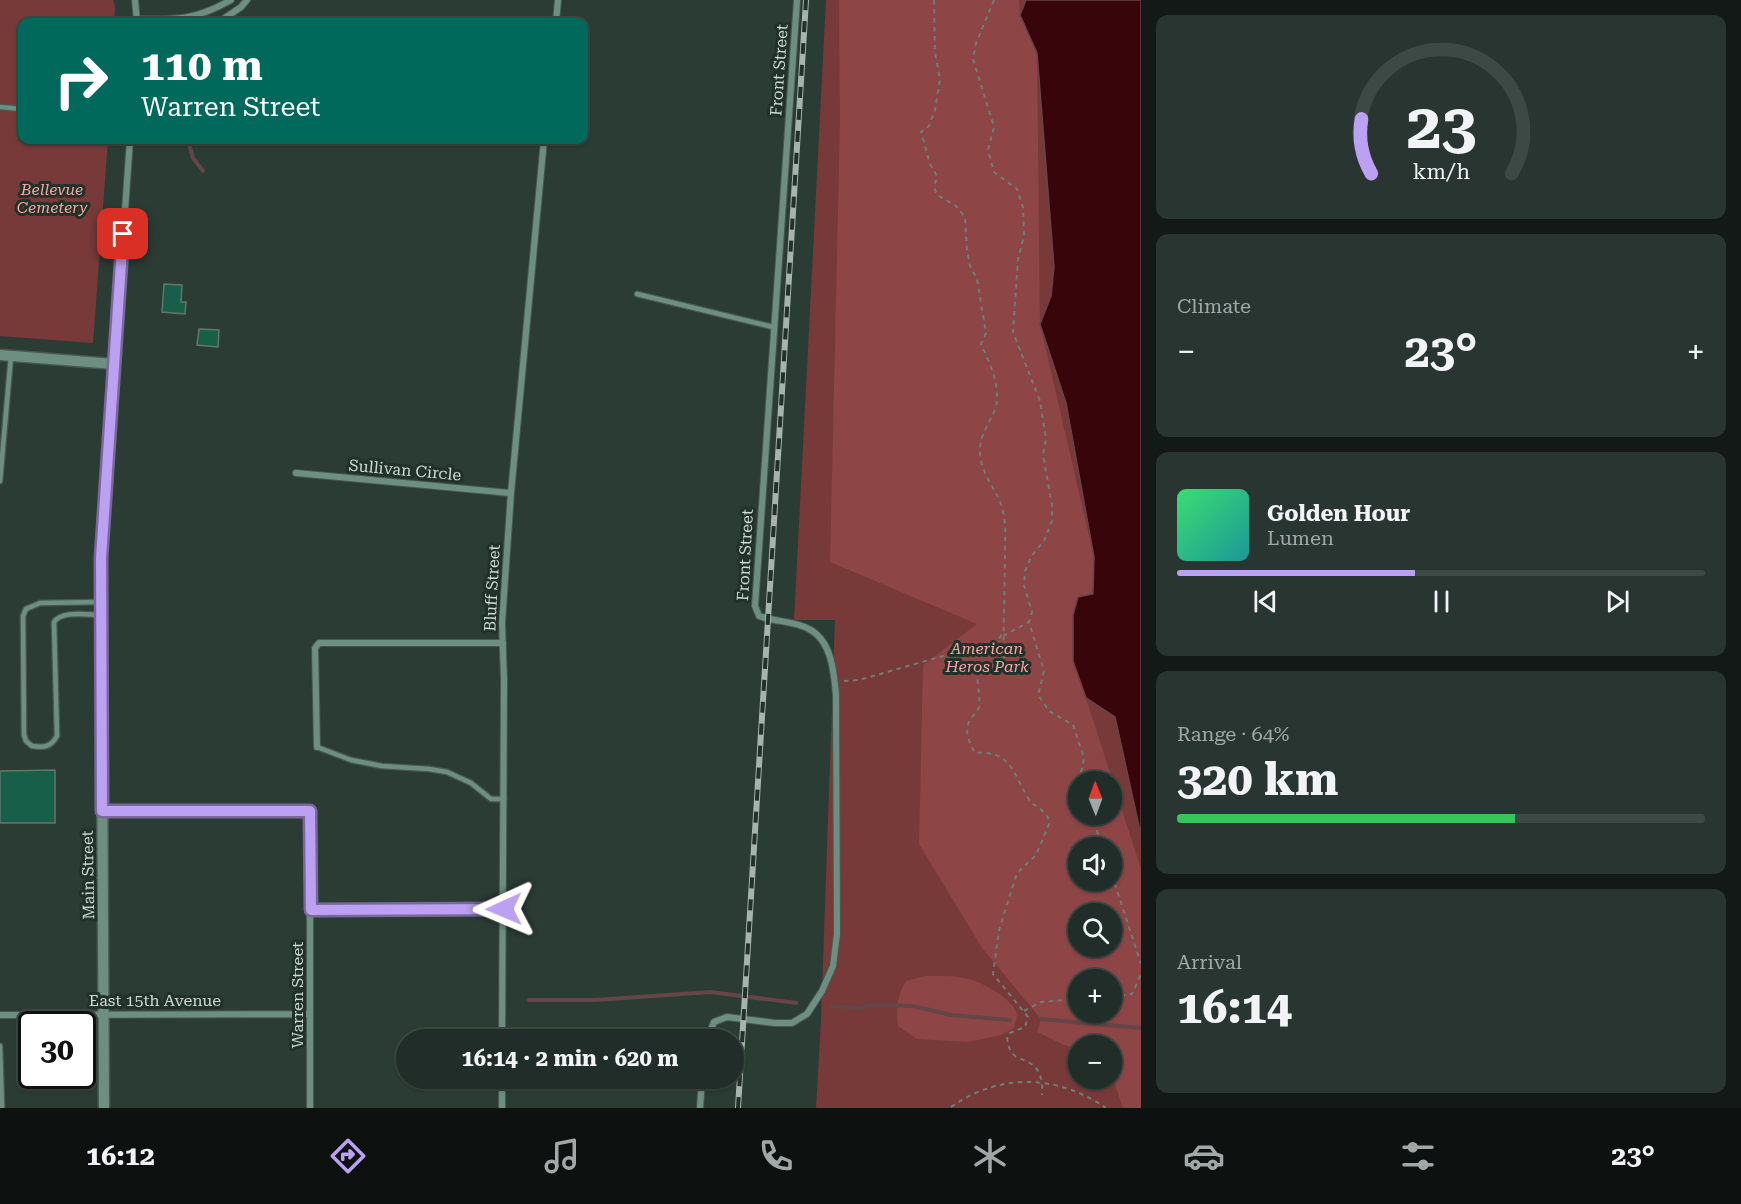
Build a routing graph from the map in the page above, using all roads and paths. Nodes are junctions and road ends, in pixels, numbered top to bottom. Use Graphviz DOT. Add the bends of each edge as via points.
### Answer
graph roads {
  1 [pos="135,0"];
  2 [pos="231,0"];
  3 [pos="247,0"];
  4 [pos="558,0"];
  5 [pos="797,0"];
  6 [pos="934,0"];
  7 [pos="994,0"];
  8 [pos="137,18"];
  9 [pos="189,18"];
  10 [pos="225,18"];
  11 [pos="556,18"];
  12 [pos="0,107"];
  13 [pos="18,109"];
  14 [pos="129,144"];
  15 [pos="544,144"];
  16 [pos="638,294"];
  17 [pos="773,327"];
  18 [pos="5,355"];
  19 [pos="114,364"];
  20 [pos="296,473"];
  21 [pos="0,481"];
  22 [pos="511,493"];
  23 [pos="101,602"];
  24 [pos="101,615"];
  25 [pos="1029,622"];
  26 [pos="1003,635"];
  27 [pos="503,643"];
  28 [pos="835,681"];
  29 [pos="317,747"];
  30 [pos="1081,771"];
  31 [pos="504,799"];
  32 [pos="102,811"];
  33 [pos="1117,891"];
  34 [pos="504,909"];
  35 [pos="311,910"];
  36 [pos="1141,964"];
  37 [pos="1141,974"];
  38 [pos="1122,996"];
  39 [pos="1068,1000"];
  40 [pos="1024,1011"];
  41 [pos="105,1014"];
  42 [pos="310,1014"];
  43 [pos="0,1015"];
  44 [pos="502,1029"];
  45 [pos="711,1029"];
  46 [pos="0,1046"];
  47 [pos="1043,1082"];
  48 [pos="502,1089"];
  49 [pos="701,1089"];
  50 [pos="1041,1095"];
  51 [pos="951,1107"];
  52 [pos="2,1108"];
  53 [pos="104,1108"];
  54 [pos="310,1108"];
  55 [pos="502,1108"];
  56 [pos="700,1108"];
  57 [pos="1106,1108"];
  1 -- 8 [label="street"];
  2 -- 9 [label="street"];
  3 -- 10 [label="street"];
  4 -- 11 [label="street"];
  5 -- 17 [label="street, Front Street"];
  6 -- 26 [label="path" via="935,53 940,79 935,110 929,126 921,132 937,176 937,195 965,217 967,250 977,279 986,333 981,344 996,387 994,412 984,430 980,451 984,472 999,496 1004,516"];
  7 -- 25 [label="path" via="972,59 994,127 988,150 994,172 1017,189 1023,207 1024,236 1018,259 1013,332 1040,401 1046,439 1043,455 1052,505 1052,521 1044,541 1025,571 1024,585 1032,612"];
  12 -- 13 [label="lane"];
  14 -- 19 [label="street, Main Street"];
  15 -- 22 [label="street, Bluff Street"];
  16 -- 17 [label="lane"];
  17 -- 28 [label="street, Front Street" via="755,606 759,616 808,628 819,636"];
  18 -- 19 [label="street"];
  18 -- 21 [label="lane"];
  19 -- 23 [label="street, Main Street" via="102,526"];
  20 -- 22 [label="street, Sullivan Circle"];
  22 -- 27 [label="street, Bluff Street"];
  23 -- 24 [label="street, Main Street"];
  23 -- 24 [label="lane" via="40,603 26,609 24,735 32,746 48,747 57,736 54,622 63,615"];
  24 -- 32 [label="street, Main Street"];
  25 -- 26 [label="path"];
  25 -- 30 [label="path" via="1044,670 1038,694 1049,711 1073,725 1084,758"];
  26 -- 28 [label="path" via="999,640 919,664 859,680"];
  26 -- 40 [label="path" via="1004,659 997,665 978,668 979,709 968,722 968,740 975,753 989,752 1003,758 1030,800 1046,813 1050,822 1036,855 1017,873 999,930 993,974"];
  27 -- 29 [label="street" via="319,643 315,648"];
  27 -- 31 [label="street, Bluff Street"];
  28 -- 45 [label="street, Front Street" via="837,934 833,966 807,1014 792,1023 727,1017 714,1022"];
  29 -- 31 [label="lane" via="382,766 447,772 471,783 491,799"];
  31 -- 34 [label="street, Bluff Street"];
  32 -- 35 [label="street, Warren Street" via="310,811"];
  32 -- 41 [label="street, Main Street"];
  33 -- 36 [label="path"];
  34 -- 35 [label="street"];
  34 -- 44 [label="street, Bluff Street"];
  35 -- 42 [label="street, Warren Street"];
  37 -- 38 [label="path" via="1132,994"];
  39 -- 40 [label="path" via="1041,1002"];
  40 -- 47 [label="path" via="1027,1023 1007,1037 1009,1049 1033,1065"];
  41 -- 42 [label="street, East 15th Avenue"];
  41 -- 43 [label="street, East 15th Avenue"];
  41 -- 53 [label="street, Main Street"];
  42 -- 54 [label="street, Warren Street"];
  46 -- 52 [label="lane"];
  47 -- 50 [label="path"];
  47 -- 51 [label="path" via="999,1085"];
  47 -- 57 [label="path" via="1082,1093"];
  48 -- 55 [label="street"];
  49 -- 56 [label="street"];
}
